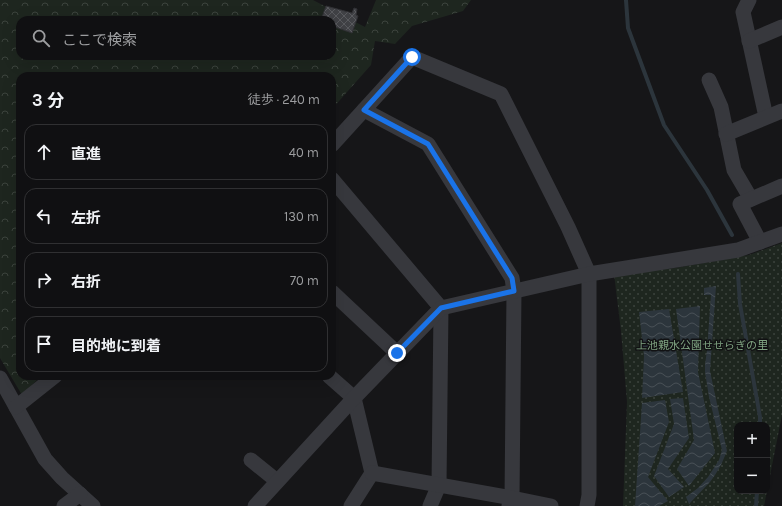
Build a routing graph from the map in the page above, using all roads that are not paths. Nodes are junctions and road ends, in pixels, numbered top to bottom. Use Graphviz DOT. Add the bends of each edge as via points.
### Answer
graph roads {
  1 [pos="749,0"];
  2 [pos="782,27"];
  3 [pos="749,41"];
  4 [pos="709,80"];
  5 [pos="364,110"];
  6 [pos="782,111"];
  7 [pos="766,117"];
  8 [pos="726,134"];
  9 [pos="336,141"];
  10 [pos="336,184"];
  11 [pos="782,186"];
  12 [pos="751,199"];
  13 [pos="782,234"];
  14 [pos="760,242"];
  15 [pos="589,274"];
  16 [pos="514,291"];
  17 [pos="336,296"];
  18 [pos="441,308"];
  19 [pos="397,353"];
  20 [pos="0,378"];
  21 [pos="50,380"];
  22 [pos="334,380"];
  23 [pos="354,398"];
  24 [pos="16,407"];
  25 [pos="251,460"];
  26 [pos="372,473"];
  27 [pos="277,481"];
  28 [pos="440,485"];
  29 [pos="80,494"];
  30 [pos="510,502"];
  31 [pos="64,506"];
  32 [pos="93,506"];
  33 [pos="255,506"];
  34 [pos="351,506"];
  35 [pos="430,506"];
  36 [pos="551,506"];
  37 [pos="587,506"];
  1 -- 3 [label="street" via="743,12"];
  2 -- 3 [label="street"];
  3 -- 7 [label="street"];
  4 -- 8 [label="street" via="721,107"];
  5 -- 9 [label="street"];
  5 -- 15 [label="street" via="412,57 501,94"];
  5 -- 16 [label="street" via="428,144 512,278"];
  6 -- 7 [label="street"];
  7 -- 8 [label="street"];
  8 -- 12 [label="street" via="734,170"];
  10 -- 18 [label="street"];
  11 -- 12 [label="street"];
  12 -- 14 [label="street" via="740,204"];
  13 -- 14 [label="street"];
  14 -- 15 [label="street" via="738,250"];
  15 -- 16 [label="street"];
  15 -- 37 [label="street"];
  16 -- 18 [label="street"];
  16 -- 30 [label="street"];
  17 -- 19 [label="street"];
  18 -- 19 [label="street"];
  18 -- 28 [label="street"];
  19 -- 23 [label="street"];
  20 -- 24 [label="street"];
  21 -- 24 [label="street"];
  22 -- 23 [label="street"];
  23 -- 26 [label="street"];
  23 -- 27 [label="street"];
  24 -- 29 [label="street" via="45,459"];
  25 -- 27 [label="street"];
  26 -- 28 [label="street"];
  26 -- 34 [label="street"];
  27 -- 33 [label="street"];
  28 -- 30 [label="street"];
  28 -- 35 [label="street"];
  29 -- 31 [label="street"];
  29 -- 32 [label="street"];
  30 -- 36 [label="street"];
}
